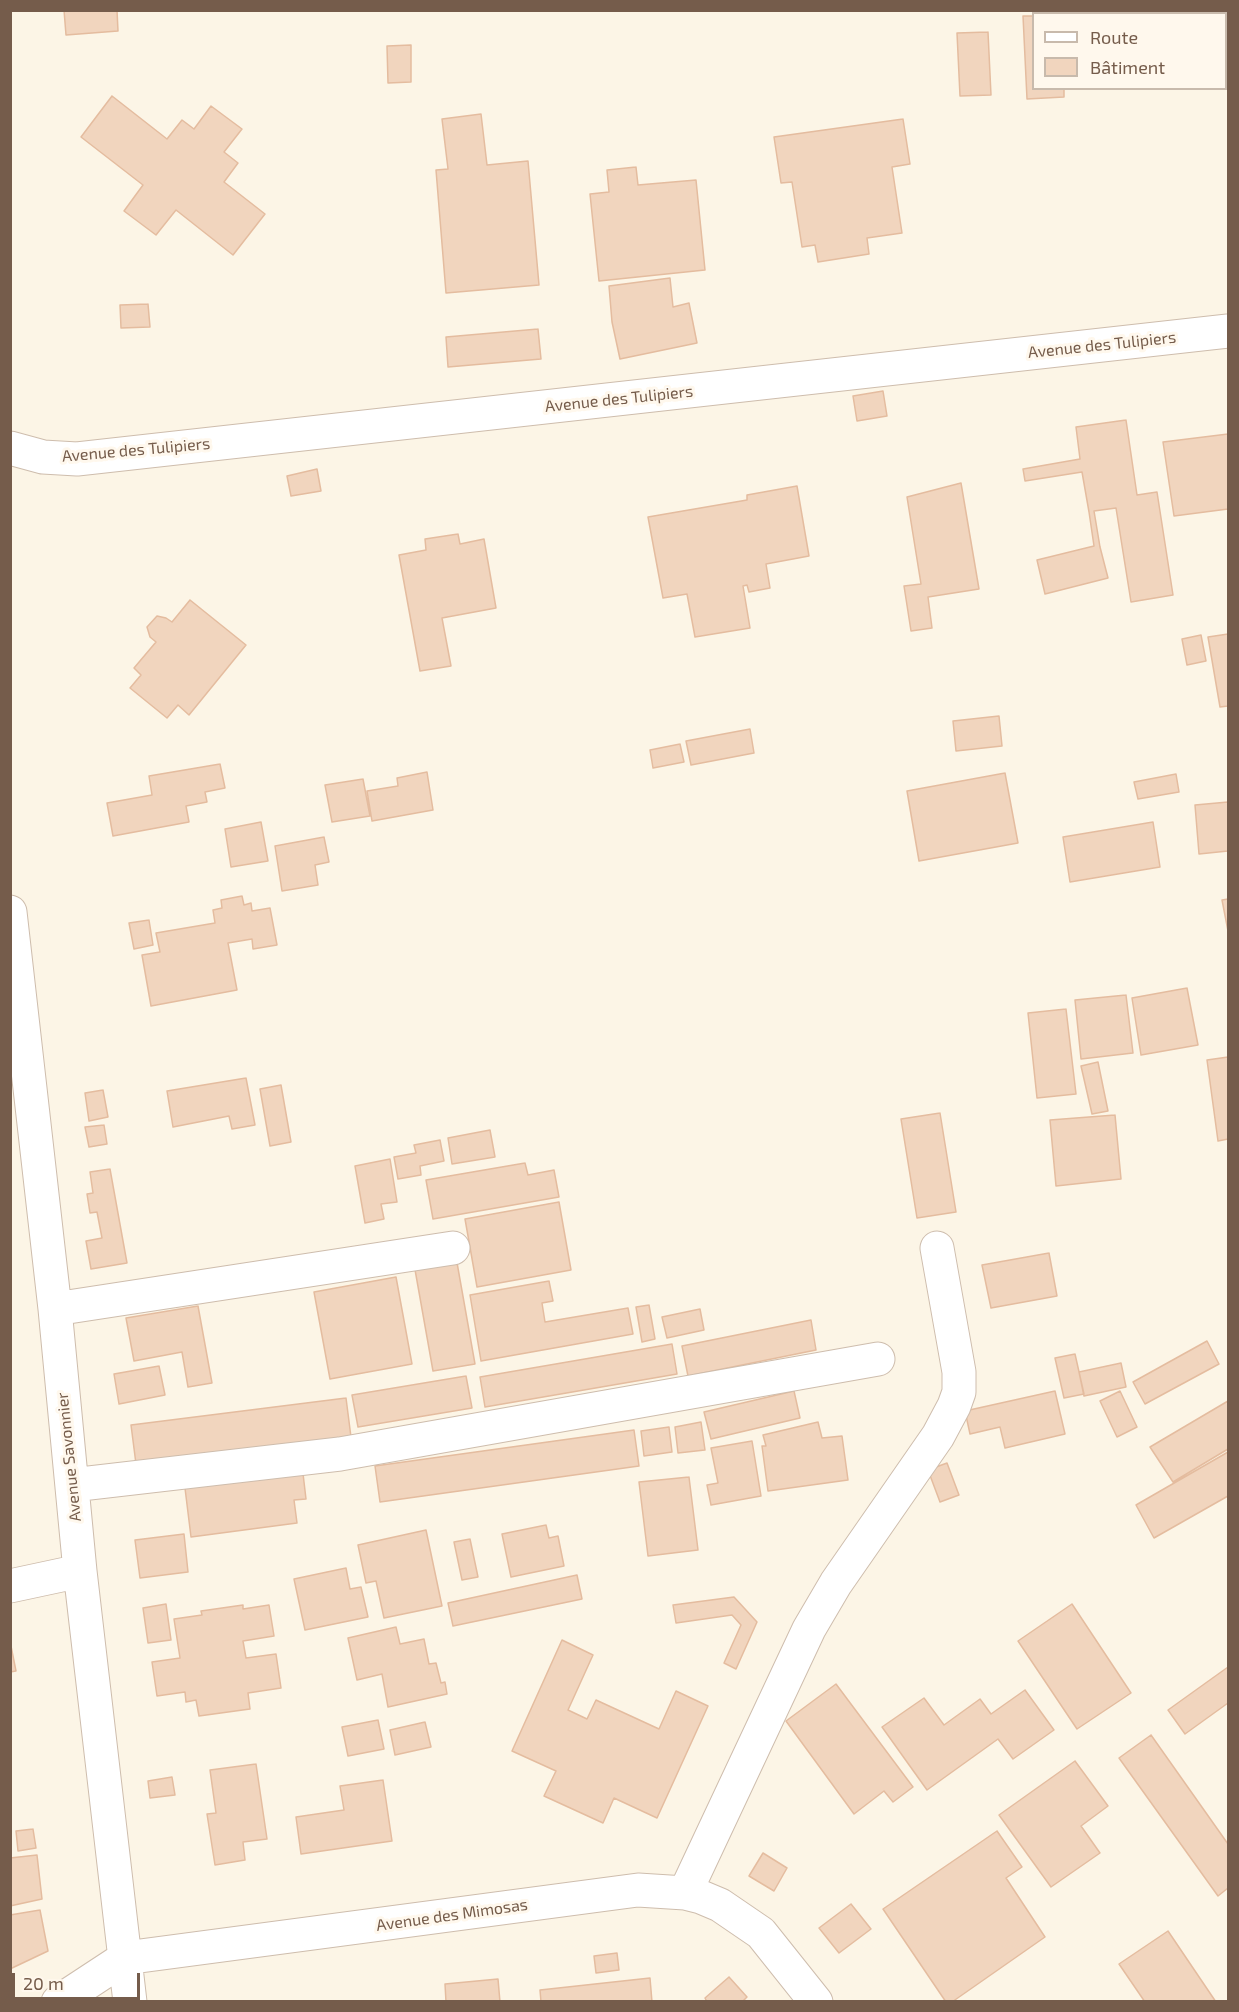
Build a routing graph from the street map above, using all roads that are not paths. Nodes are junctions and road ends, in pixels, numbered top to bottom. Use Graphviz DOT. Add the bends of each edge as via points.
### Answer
graph roads {
  1 [pos="1228,331"];
  2 [pos="10,448"];
  3 [pos="10,912"];
  4 [pos="21,1112"];
  5 [pos="453,1248"];
  6 [pos="937,1248"];
  7 [pos="55,1309"];
  8 [pos="878,1359"];
  9 [pos="72,1485"];
  10 [pos="80,1571"];
  11 [pos="10,1586"];
  12 [pos="685,1893"];
  13 [pos="124,1958"];
  14 [pos="58,2001"];
  15 [pos="130,2001"];
  16 [pos="816,2001"];
  1 -- 2 [label="street, Avenue des Tulipiers" via="77,459 43,457"];
  3 -- 4 [label="street, Avenue Savonnier"];
  4 -- 7 [label="street, Avenue Savonnier"];
  5 -- 7 [label="street"];
  6 -- 12 [label="street" via="959,1372 954,1406 938,1437 836,1583 809,1629"];
  7 -- 9 [label="street, Avenue Savonnier"];
  8 -- 9 [label="street" via="340,1454"];
  9 -- 10 [label="street, Avenue Savonnier"];
  10 -- 11 [label="street"];
  10 -- 13 [label="street, Avenue Savonnier"];
  12 -- 13 [label="street, Avenue des Mimosas" via="638,1890"];
  12 -- 16 [label="street, Avenue des Mimosas" via="720,1905 761,1933"];
  13 -- 14 [label="street, Avenue des Mimosas"];
  13 -- 15 [label="street, Avenue Savonnier"];
}
